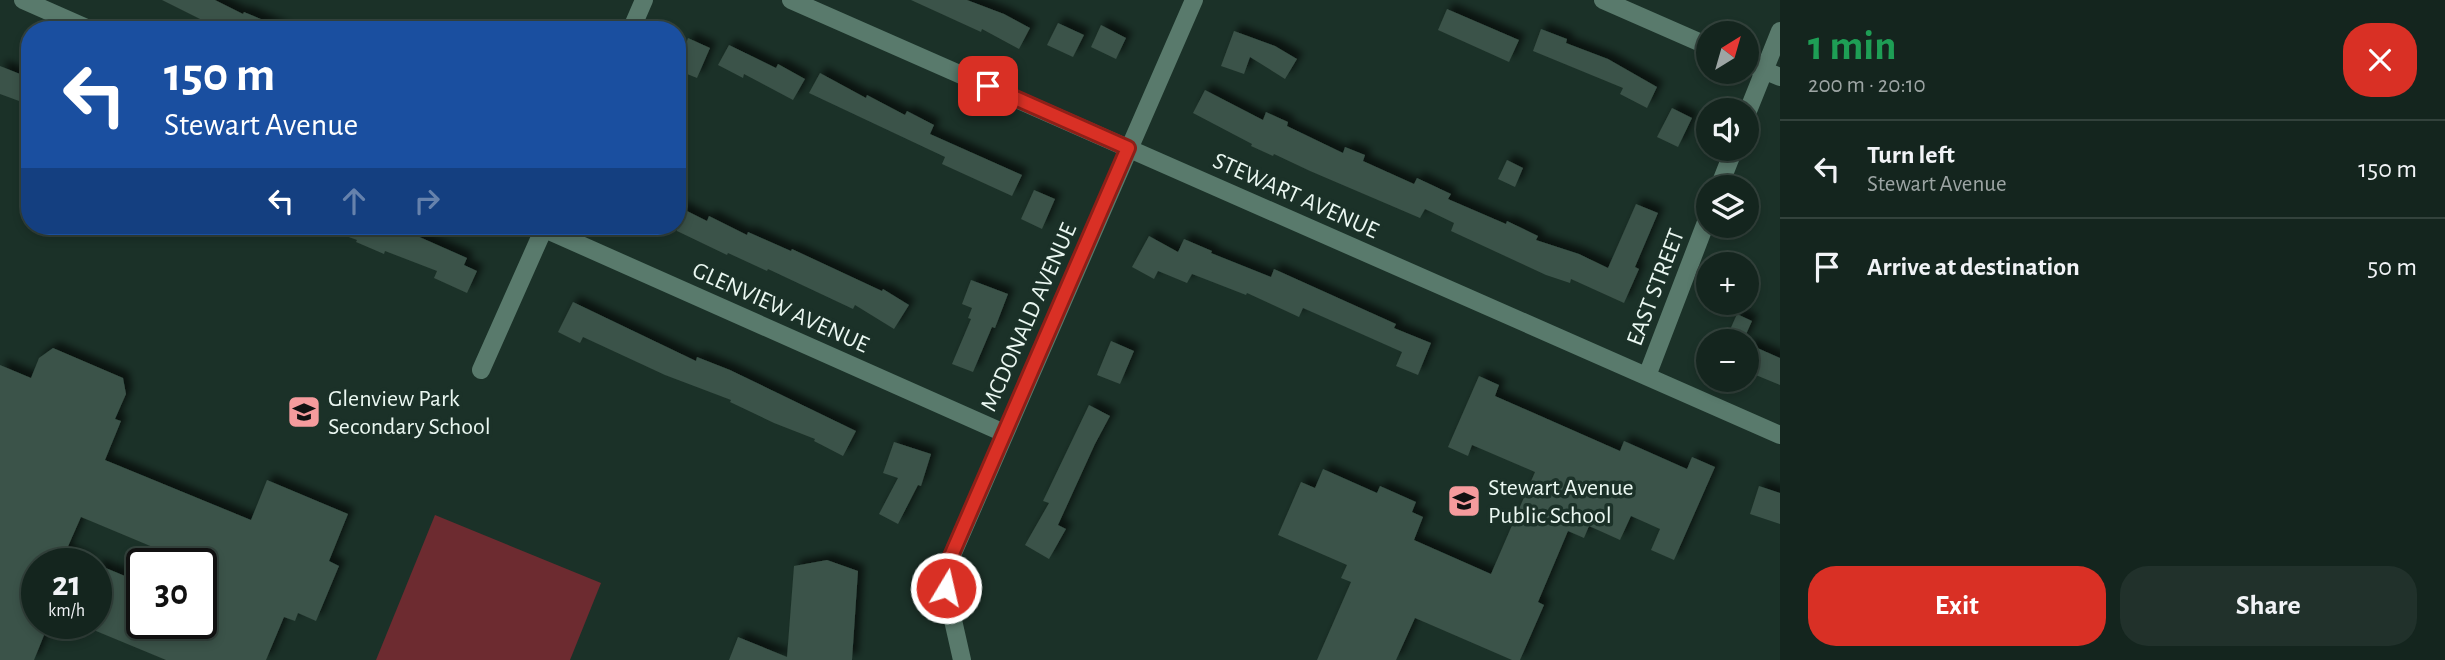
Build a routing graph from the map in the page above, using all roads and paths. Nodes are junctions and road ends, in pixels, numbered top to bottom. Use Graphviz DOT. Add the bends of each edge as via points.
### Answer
graph roads {
  1 [pos="23,0"];
  2 [pos="644,0"];
  3 [pos="791,0"];
  4 [pos="1194,0"];
  5 [pos="1603,0"];
  6 [pos="71,21"];
  7 [pos="635,21"];
  8 [pos="1780,30"];
  9 [pos="1696,41"];
  10 [pos="1772,74"];
  11 [pos="1757,98"];
  12 [pos="1128,148"];
  13 [pos="539,235"];
  14 [pos="560,235"];
  15 [pos="1700,238"];
  16 [pos="481,370"];
  17 [pos="1647,376"];
  18 [pos="1004,433"];
  19 [pos="1780,435"];
  20 [pos="962,660"];
  1 -- 6 [label="street"];
  2 -- 7 [label="street"];
  3 -- 12 [label="street, STEWART AVENUE"];
  4 -- 12 [label="street, MCDONALD AVENUE"];
  5 -- 9 [label="street"];
  8 -- 10 [label="street"];
  10 -- 11 [label="street"];
  12 -- 17 [label="street, STEWART AVENUE"];
  12 -- 18 [label="street, MCDONALD AVENUE"];
  13 -- 16 [label="street"];
  14 -- 18 [label="street, GLENVIEW AVENUE"];
  15 -- 17 [label="street, EAST STREET"];
  17 -- 19 [label="street, STEWART AVENUE"];
  18 -- 20 [label="street, MCDONALD AVENUE" via="943,576"];
}
